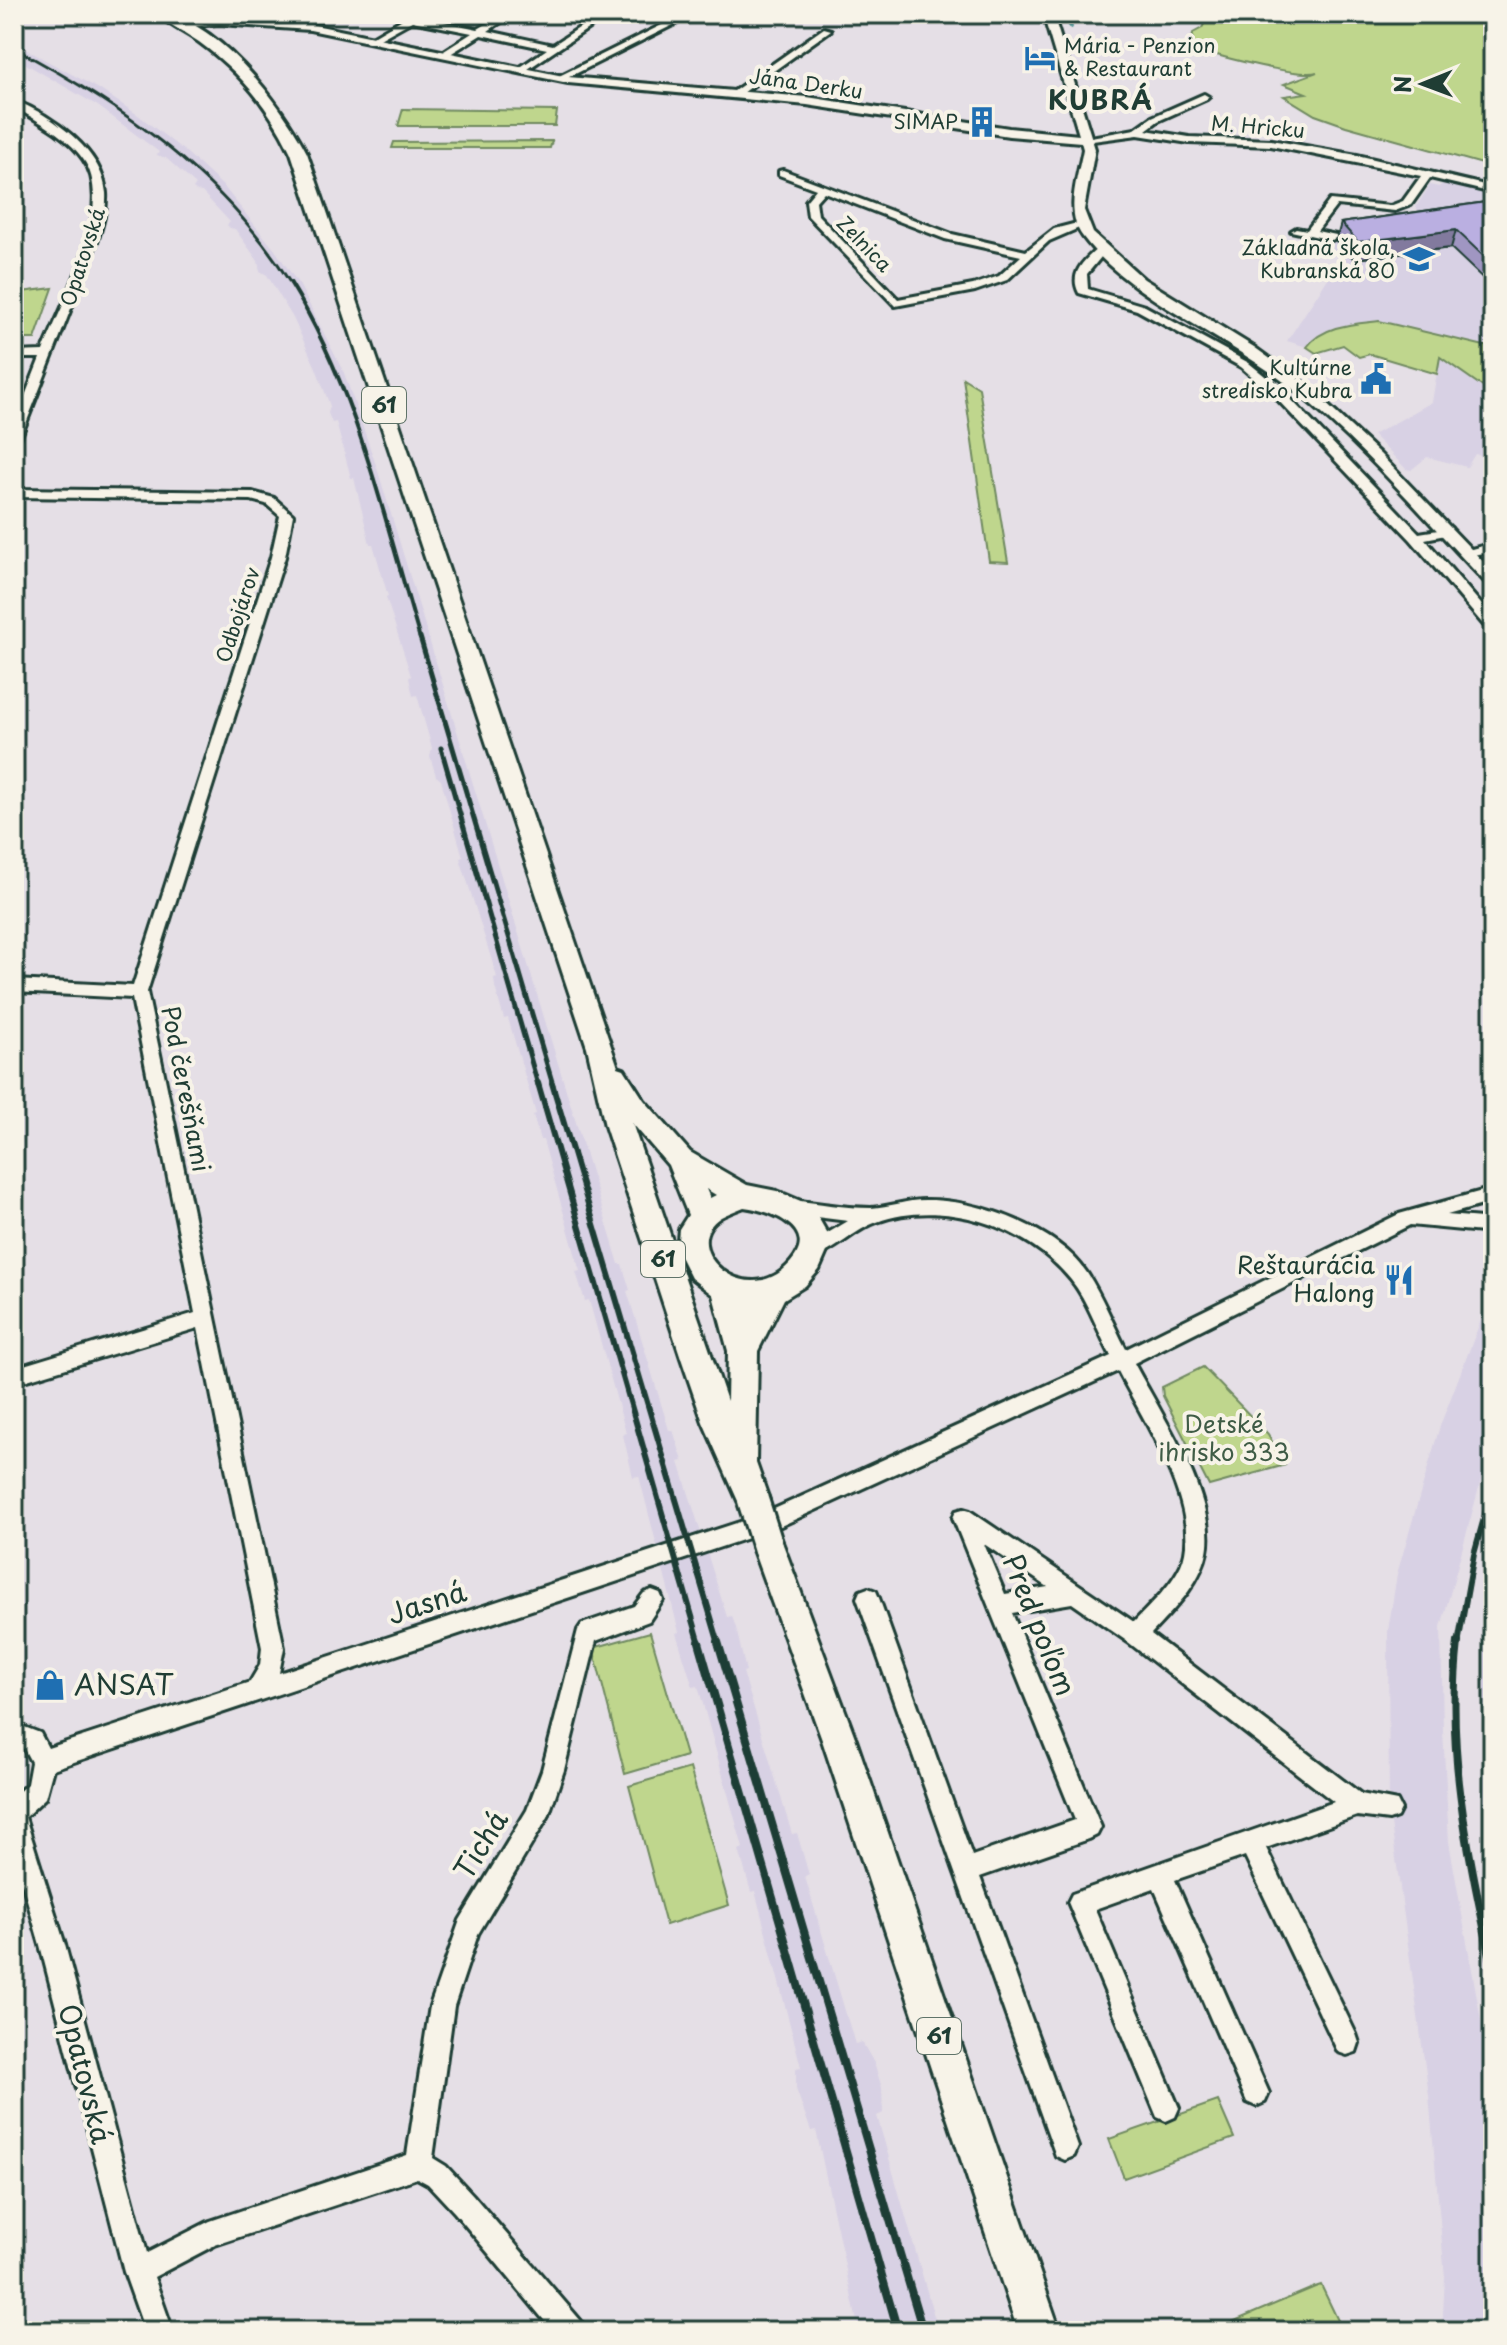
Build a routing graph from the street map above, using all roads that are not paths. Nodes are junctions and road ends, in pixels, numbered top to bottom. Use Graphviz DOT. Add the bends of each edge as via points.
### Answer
graph roads {
  1 [pos="164,14"];
  2 [pos="231,14"];
  3 [pos="509,14"];
  4 [pos="691,14"];
  5 [pos="1048,14"];
  6 [pos="414,16"];
  7 [pos="597,20"];
  8 [pos="219,21"];
  9 [pos="181,24"];
  10 [pos="827,30"];
  11 [pos="481,33"];
  12 [pos="375,38"];
  13 [pos="555,48"];
  14 [pos="447,53"];
  15 [pos="522,70"];
  16 [pos="560,78"];
  17 [pos="737,93"];
  18 [pos="1204,97"];
  19 [pos="14,103"];
  20 [pos="1138,132"];
  21 [pos="1085,139"];
  22 [pos="783,173"];
  23 [pos="1427,175"];
  24 [pos="822,188"];
  25 [pos="1493,190"];
  26 [pos="1081,225"];
  27 [pos="1296,231"];
  28 [pos="1310,233"];
  29 [pos="1332,237"];
  30 [pos="1101,251"];
  31 [pos="1027,254"];
  32 [pos="1165,299"];
  33 [pos="1141,308"];
  34 [pos="1219,332"];
  35 [pos="1200,338"];
  36 [pos="49,354"];
  37 [pos="14,355"];
  38 [pos="1300,387"];
  39 [pos="1277,392"];
  40 [pos="14,438"];
  41 [pos="1375,457"];
  42 [pos="1346,463"];
  43 [pos="14,493"];
  44 [pos="1446,531"];
  45 [pos="1416,537"];
  46 [pos="1493,547"];
  47 [pos="1468,552"];
  48 [pos="1493,581"];
  49 [pos="1492,623"];
  50 [pos="14,986"];
  51 [pos="139,992"];
  52 [pos="600,1047"];
  53 [pos="680,1160"];
  54 [pos="1493,1195"];
  55 [pos="742,1196"];
  56 [pos="792,1207"];
  57 [pos="873,1215"];
  58 [pos="703,1216"];
  59 [pos="1405,1219"];
  60 [pos="1489,1224"];
  61 [pos="813,1251"];
  62 [pos="726,1289"];
  63 [pos="773,1291"];
  64 [pos="204,1318"];
  65 [pos="743,1351"];
  66 [pos="1124,1359"];
  67 [pos="14,1376"];
  68 [pos="741,1466"];
  69 [pos="1076,1593"];
  70 [pos="868,1598"];
  71 [pos="652,1600"];
  72 [pos="997,1605"];
  73 [pos="1136,1635"];
  74 [pos="258,1690"];
  75 [pos="14,1734"];
  76 [pos="43,1761"];
  77 [pos="1357,1805"];
  78 [pos="1389,1809"];
  79 [pos="14,1815"];
  80 [pos="1252,1844"];
  81 [pos="966,1870"];
  82 [pos="1161,1876"];
  83 [pos="1347,2043"];
  84 [pos="1256,2093"];
  85 [pos="1166,2108"];
  86 [pos="1065,2147"];
  87 [pos="419,2164"];
  88 [pos="137,2272"];
  89 [pos="159,2331"];
  90 [pos="571,2331"];
  91 [pos="1039,2331"];
  1 -- 9 [label="main road, 61"];
  2 -- 8 [label="street, Jána Derku"];
  3 -- 11 [label="street"];
  4 -- 16 [label="street"];
  5 -- 21 [label="street"];
  6 -- 11 [label="street"];
  6 -- 12 [label="street"];
  7 -- 13 [label="street"];
  8 -- 9 [label="street, Jána Derku"];
  8 -- 12 [label="street, Jána Derku"];
  9 -- 52 [label="main road, 61" via="246,76 275,111 299,153"];
  10 -- 17 [label="street"];
  11 -- 13 [label="street"];
  11 -- 14 [label="street"];
  12 -- 14 [label="street, Jána Derku"];
  13 -- 15 [label="street"];
  14 -- 15 [label="street, Jána Derku"];
  15 -- 16 [label="street, Jána Derku"];
  16 -- 17 [label="street, Jána Derku"];
  17 -- 21 [label="street, Jána Derku"];
  18 -- 20 [label="street"];
  19 -- 36 [label="street, Opatovská" via="80,149 103,195 99,224"];
  20 -- 21 [label="street, M. Hricku"];
  20 -- 23 [label="street, M. Hricku" via="1302,147"];
  21 -- 26 [label="street" via="1089,157 1078,210"];
  22 -- 24 [label="street"];
  23 -- 25 [label="street, M. Hricku"];
  23 -- 28 [label="street" via="1407,203 1391,209 1334,202"];
  24 -- 31 [label="street, Zelnica" via="949,237"];
  24 -- 31 [label="street, Zelnica" via="812,196 813,216 895,303 1003,278"];
  26 -- 30 [label="street"];
  26 -- 31 [label="street, Zelnica" via="1058,231"];
  27 -- 28 [label="street"];
  28 -- 29 [label="street"];
  30 -- 32 [label="street"];
  30 -- 33 [label="street" via="1082,271 1080,287"];
  32 -- 33 [label="street"];
  32 -- 34 [label="street"];
  33 -- 35 [label="street"];
  34 -- 35 [label="street"];
  34 -- 38 [label="street"];
  35 -- 39 [label="street"];
  36 -- 37 [label="street"];
  36 -- 40 [label="street, Opatovská"];
  38 -- 39 [label="street"];
  38 -- 41 [label="street"];
  39 -- 42 [label="street"];
  41 -- 42 [label="street"];
  41 -- 44 [label="street"];
  42 -- 45 [label="street"];
  43 -- 51 [label="street, Odbojárov" via="252,496 270,501 287,515"];
  44 -- 45 [label="street"];
  44 -- 47 [label="street"];
  45 -- 49 [label="street"];
  46 -- 47 [label="street"];
  47 -- 48 [label="street"];
  50 -- 51 [label="street, Pod čerešňami"];
  51 -- 64 [label="street, Pod čerešňami"];
  52 -- 53 [label="main road, 61" via="634,1107"];
  52 -- 68 [label="main road, 61" via="619,1126 686,1329 719,1422"];
  53 -- 55 [label="main road, 61"];
  53 -- 58 [label="main road, 61"];
  54 -- 59 [label="street"];
  55 -- 56 [label="main road, 61"];
  55 -- 58 [label="main road, 61" via="713,1206"];
  56 -- 57 [label="street"];
  56 -- 61 [label="main road" via="809,1227"];
  57 -- 61 [label="street"];
  57 -- 66 [label="street" via="954,1207 1021,1228 1054,1250 1079,1276"];
  58 -- 62 [label="main road, 61" via="694,1228 693,1256 699,1270"];
  59 -- 60 [label="street"];
  59 -- 66 [label="street"];
  61 -- 63 [label="main road, 61" via="792,1282"];
  62 -- 63 [label="main road" via="749,1294"];
  62 -- 65 [label="main road, 61"];
  63 -- 65 [label="main road, 61"];
  64 -- 67 [label="street"];
  64 -- 74 [label="street, Pod čerešňami" via="273,1648 274,1658"];
  65 -- 68 [label="main road, 61"];
  66 -- 73 [label="street" via="1187,1485 1200,1534 1183,1584"];
  66 -- 74 [label="street, Jasná" via="765,1523"];
  68 -- 91 [label="main road, 61, bridge"];
  69 -- 72 [label="street"];
  69 -- 72 [label="street, Pred poľom" via="963,1518"];
  69 -- 73 [label="street, Pred poľom"];
  70 -- 81 [label="street"];
  71 -- 87 [label="street, Tichá" via="641,1614 586,1637 536,1817 468,1928 442,2006"];
  72 -- 81 [label="street, Pred poľom" via="1089,1827"];
  73 -- 77 [label="street, Pred poľom"];
  74 -- 76 [label="street, Jasná"];
  75 -- 76 [label="street" via="32,1741"];
  76 -- 79 [label="street" via="37,1790"];
  77 -- 78 [label="street"];
  77 -- 80 [label="street"];
  79 -- 88 [label="street, Opatovská" via="38,1888"];
  80 -- 82 [label="street"];
  80 -- 83 [label="street"];
  81 -- 86 [label="street"];
  82 -- 84 [label="street"];
  82 -- 85 [label="street" via="1080,1902"];
  87 -- 88 [label="street" via="210,2234"];
  87 -- 90 [label="street" via="464,2204"];
  88 -- 89 [label="street, Opatovská"];
}
